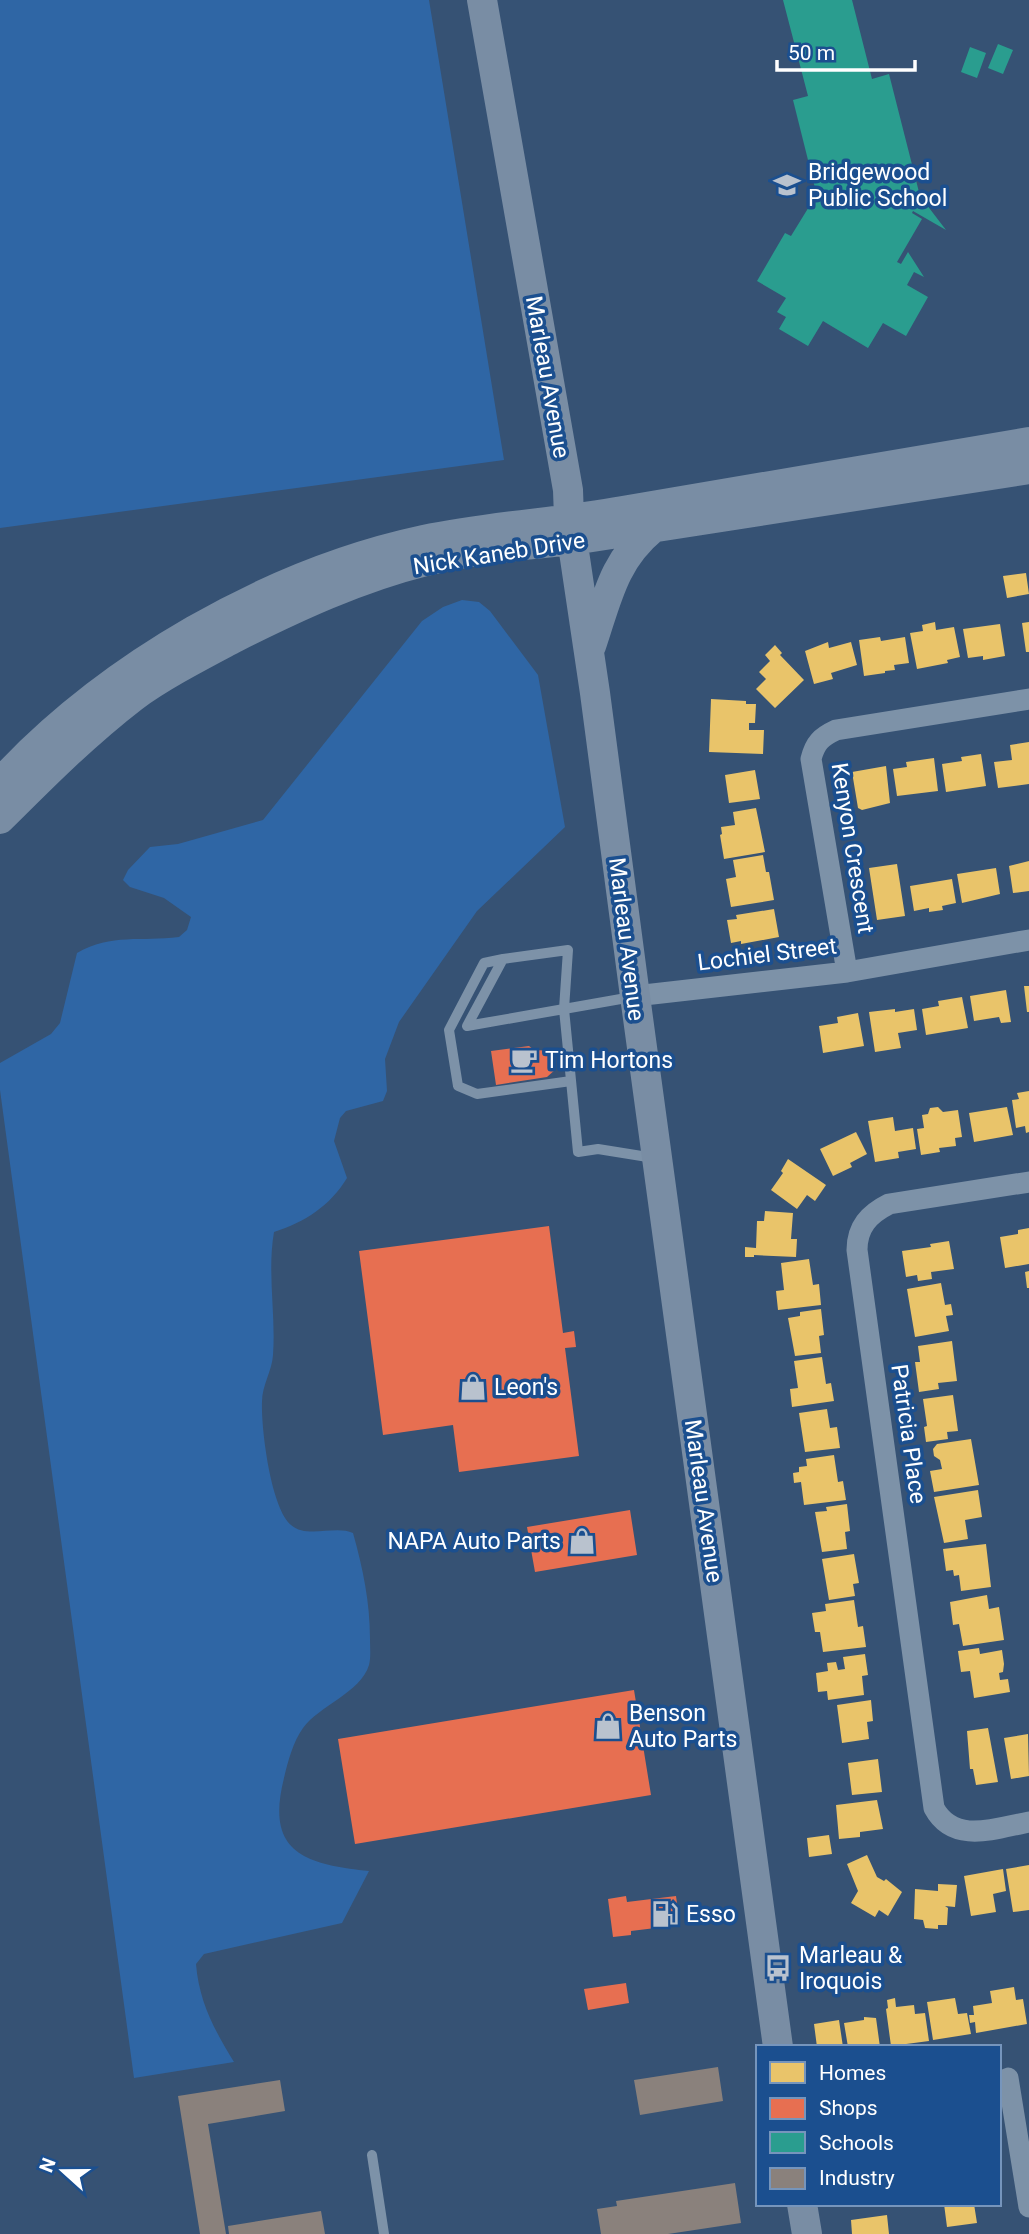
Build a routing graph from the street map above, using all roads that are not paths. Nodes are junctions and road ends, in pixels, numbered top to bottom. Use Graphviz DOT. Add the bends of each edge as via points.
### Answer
graph roads {
  1 [pos="482,0"];
  2 [pos="1029,442"];
  3 [pos="1029,469"];
  4 [pos="653,528"];
  5 [pos="571,529"];
  6 [pos="589,651"];
  7 [pos="1029,699"];
  8 [pos="0,783"];
  9 [pos="0,819"];
  10 [pos="1029,940"];
  11 [pos="503,959"];
  12 [pos="847,972"];
  13 [pos="635,996"];
  14 [pos="564,1009"];
  15 [pos="571,1082"];
  16 [pos="658,1158"];
  17 [pos="1029,1182"];
  18 [pos="1029,1822"];
  19 [pos="778,2045"];
  20 [pos="1012,2077"];
  21 [pos="372,2155"];
  22 [pos="802,2206"];
  23 [pos="1029,2207"];
  24 [pos="384,2234"];
  25 [pos="807,2234"];
  1 -- 5 [label="street, Marleau Avenue" via="568,490"];
  2 -- 5 [label="street, Nick Kaneb Drive" via="602,515"];
  3 -- 4 [label="street, Nick Kaneb Drive"];
  4 -- 5 [label="street, Nick Kaneb Drive"];
  4 -- 6 [label="street" via="624,557"];
  5 -- 6 [label="street, Marleau Avenue"];
  5 -- 8 [label="street, Nick Kaneb Drive" via="506,525 422,540 347,562 259,596 174,641 121,678 68,719"];
  5 -- 9 [label="street, Nick Kaneb Drive" via="426,561 301,604 136,695 60,758"];
  6 -- 13 [label="street, Marleau Avenue"];
  7 -- 12 [label="street, Kenyon Crescent" via="836,730 814,746 811,759"];
  10 -- 12 [label="street, Lochiel Street"];
  11 -- 14 [label="lane" via="568,950"];
  11 -- 14 [label="lane" via="467,1026"];
  11 -- 15 [label="lane" via="484,963 449,1030 458,1086 477,1094"];
  12 -- 13 [label="street, Lochiel Street"];
  13 -- 14 [label="lane"];
  13 -- 16 [label="street, Marleau Avenue"];
  14 -- 15 [label="lane"];
  15 -- 16 [label="lane" via="578,1152 598,1149"];
  16 -- 19 [label="street, Marleau Avenue"];
  17 -- 18 [label="street, Patricia Place" via="889,1204 866,1220 857,1244 934,1808 945,1823 962,1832"];
  20 -- 23 [label="street"];
  21 -- 24 [label="lane"];
  22 -- 25 [label="street"];
}
